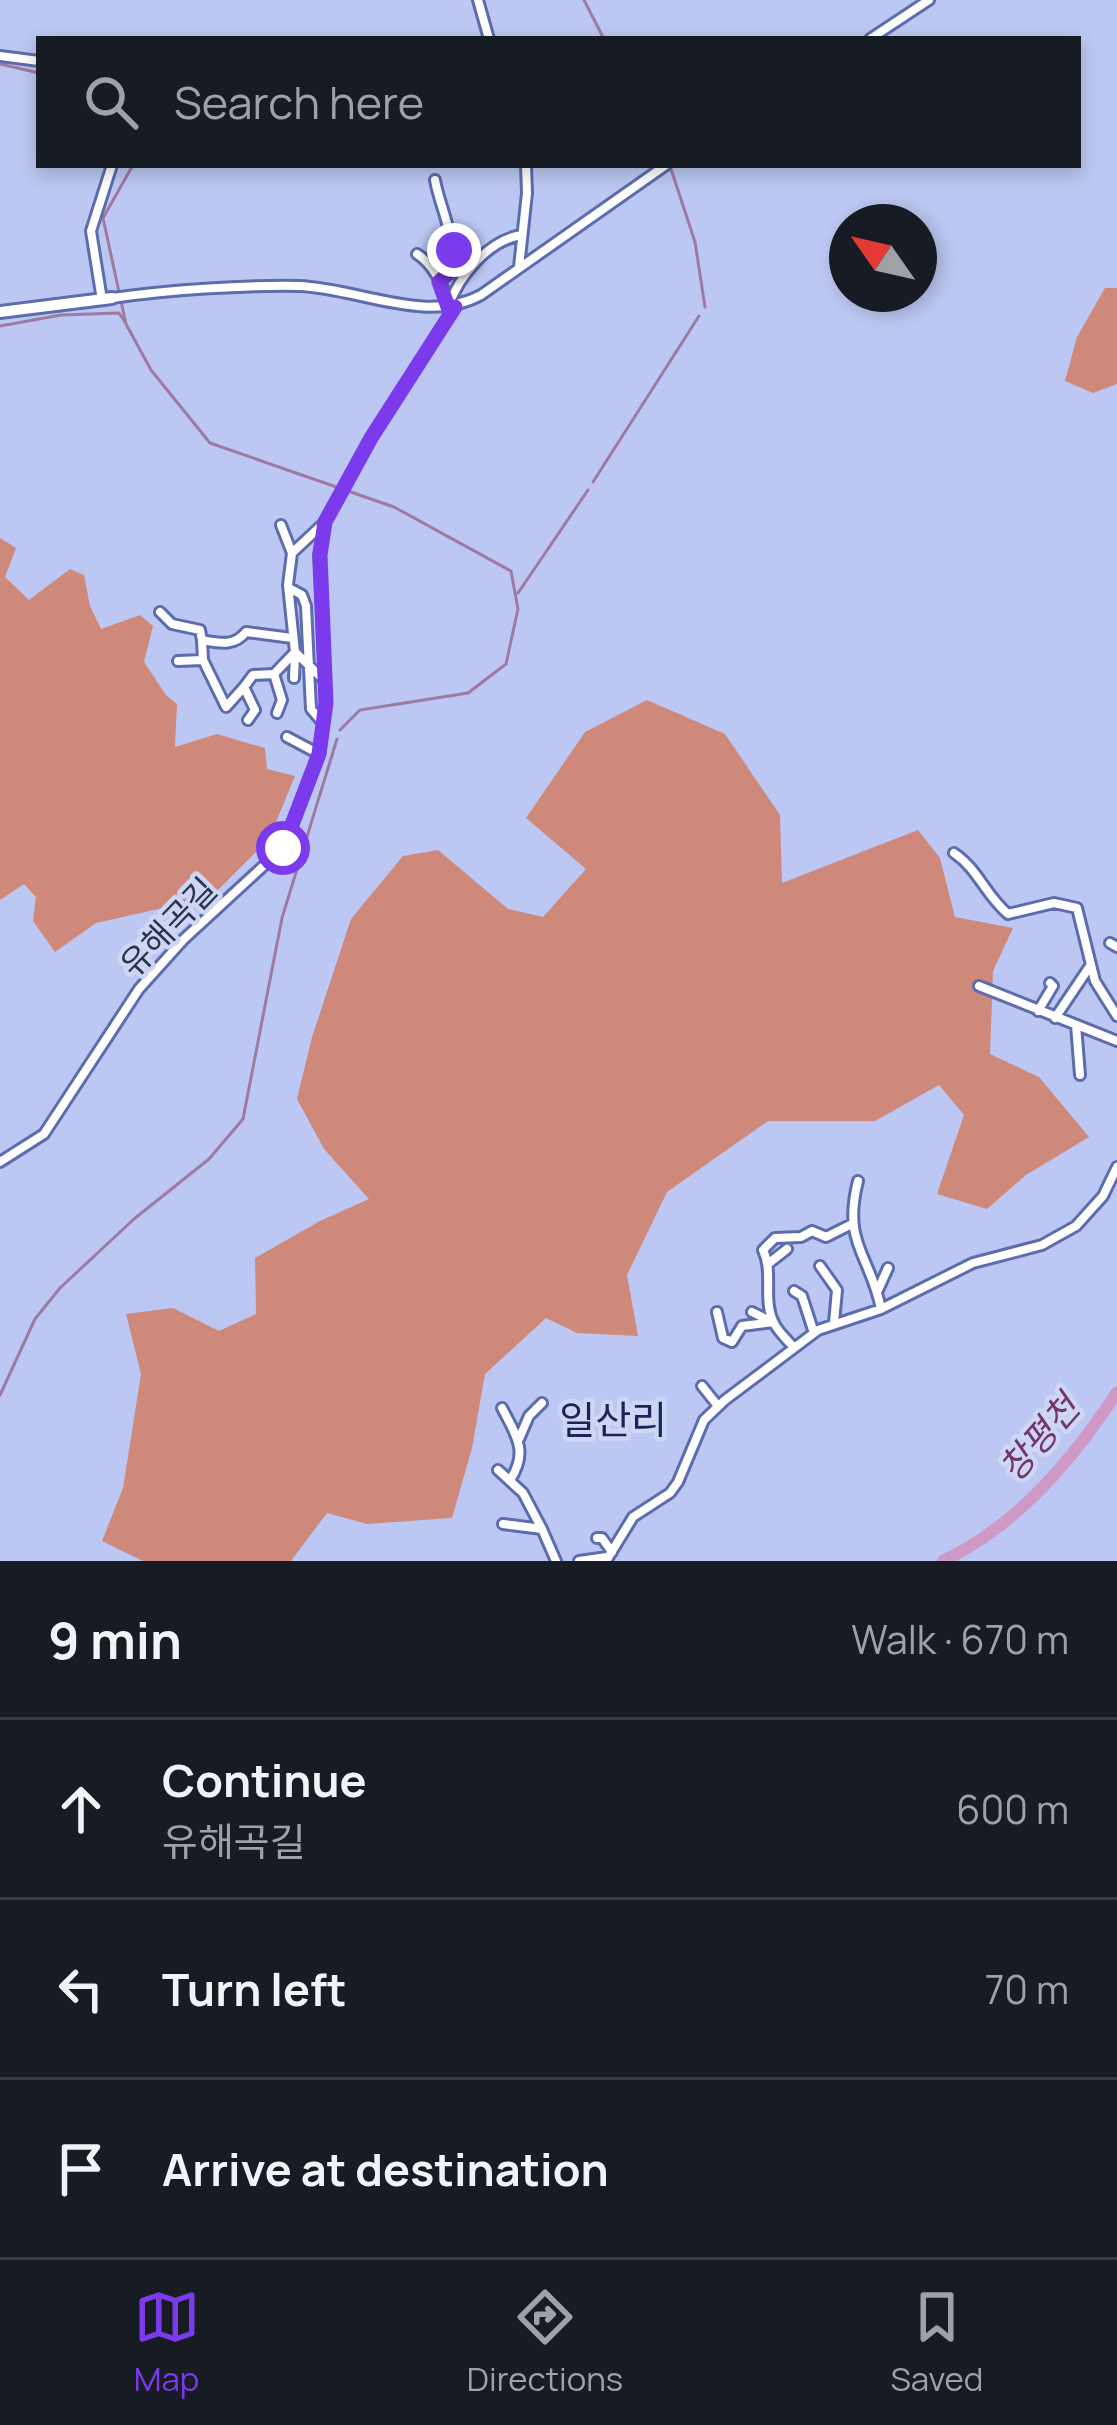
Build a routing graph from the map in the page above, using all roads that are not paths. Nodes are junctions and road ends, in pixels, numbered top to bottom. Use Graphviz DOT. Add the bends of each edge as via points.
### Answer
graph roads {
  1 [pos="478,0"];
  2 [pos="929,0"];
  3 [pos="488,36"];
  4 [pos="875,36"];
  5 [pos="0,56"];
  6 [pos="36,61"];
  7 [pos="111,168"];
  8 [pos="526,168"];
  9 [pos="662,168"];
  10 [pos="435,180"];
  11 [pos="522,235"];
  12 [pos="417,254"];
  13 [pos="519,268"];
  14 [pos="439,282"];
  15 [pos="107,299"];
  16 [pos="452,307"];
  17 [pos="0,312"];
  18 [pos="325,522"];
  19 [pos="281,525"];
  20 [pos="292,553"];
  21 [pos="289,588"];
  22 [pos="160,612"];
  23 [pos="292,638"];
  24 [pos="202,640"];
  25 [pos="295,652"];
  26 [pos="203,660"];
  27 [pos="178,661"];
  28 [pos="311,666"];
  29 [pos="274,674"];
  30 [pos="294,678"];
  31 [pos="325,681"];
  32 [pos="244,687"];
  33 [pos="278,713"];
  34 [pos="248,721"];
  35 [pos="323,723"];
  36 [pos="286,737"];
  37 [pos="319,754"];
  38 [pos="953,853"];
  39 [pos="1090,966"];
  40 [pos="1050,982"];
  41 [pos="979,986"];
  42 [pos="1038,1011"];
  43 [pos="1117,1016"];
  44 [pos="1054,1018"];
  45 [pos="1076,1025"];
  46 [pos="1117,1040"];
  47 [pos="1080,1075"];
  48 [pos="0,1162"];
  49 [pos="1117,1167"];
  50 [pos="858,1180"];
  51 [pos="852,1224"];
  52 [pos="787,1249"];
  53 [pos="769,1262"];
  54 [pos="820,1266"];
  55 [pos="888,1268"];
  56 [pos="794,1291"];
  57 [pos="878,1291"];
  58 [pos="881,1309"];
  59 [pos="717,1312"];
  60 [pos="752,1312"];
  61 [pos="773,1322"];
  62 [pos="834,1323"];
  63 [pos="814,1333"];
  64 [pos="794,1348"];
  65 [pos="702,1386"];
  66 [pos="542,1403"];
  67 [pos="718,1406"];
  68 [pos="502,1408"];
  69 [pos="519,1440"];
  70 [pos="498,1470"];
  71 [pos="510,1480"];
  72 [pos="503,1524"];
  73 [pos="542,1529"];
  74 [pos="597,1538"];
  75 [pos="609,1557"];
  76 [pos="556,1561"];
  77 [pos="578,1561"];
  1 -- 3 [label="street"];
  2 -- 4 [label="street"];
  5 -- 6 [label="street"];
  7 -- 15 [label="street" via="91,231"];
  8 -- 11 [label="street"];
  9 -- 13 [label="street"];
  10 -- 14 [label="street" via="454,250"];
  11 -- 13 [label="street"];
  11 -- 16 [label="street, 유해곡길" via="474,264"];
  12 -- 14 [label="street"];
  13 -- 16 [label="street"];
  14 -- 16 [label="street"];
  15 -- 16 [label="street" via="298,286"];
  15 -- 17 [label="street"];
  16 -- 18 [label="street, 유해곡길"];
  18 -- 20 [label="street"];
  18 -- 31 [label="street, 유해곡길"];
  19 -- 20 [label="street"];
  20 -- 21 [label="street"];
  21 -- 23 [label="street"];
  21 -- 28 [label="street" via="306,606"];
  22 -- 24 [label="street" via="172,624 200,630"];
  23 -- 24 [label="street" via="246,632 226,644"];
  23 -- 25 [label="street"];
  24 -- 26 [label="street"];
  25 -- 28 [label="street"];
  25 -- 29 [label="street"];
  25 -- 30 [label="street"];
  26 -- 27 [label="street"];
  26 -- 32 [label="street" via="226,707"];
  28 -- 31 [label="street"];
  28 -- 35 [label="street" via="311,709"];
  29 -- 32 [label="street" via="254,676"];
  29 -- 33 [label="street"];
  31 -- 35 [label="street, 유해곡길"];
  32 -- 34 [label="street" via="255,710"];
  35 -- 37 [label="street, 유해곡길"];
  36 -- 37 [label="street"];
  37 -- 48 [label="street, 유해곡길" via="283,848 139,989 44,1134"];
  38 -- 39 [label="street" via="1008,914 1054,903 1077,908"];
  39 -- 43 [label="street"];
  39 -- 44 [label="street"];
  40 -- 42 [label="street"];
  41 -- 42 [label="street"];
  42 -- 44 [label="street"];
  44 -- 45 [label="street"];
  45 -- 46 [label="street"];
  45 -- 47 [label="street"];
  49 -- 58 [label="street" via="1076,1226 1042,1245 948,1273"];
  50 -- 51 [label="street"];
  51 -- 53 [label="street" via="826,1238 812,1231 775,1238 763,1250"];
  51 -- 57 [label="street"];
  52 -- 53 [label="street"];
  53 -- 61 [label="street"];
  54 -- 62 [label="street" via="837,1290"];
  55 -- 57 [label="street"];
  56 -- 63 [label="street"];
  57 -- 58 [label="street"];
  58 -- 62 [label="street"];
  59 -- 61 [label="street" via="731,1342 742,1326"];
  60 -- 61 [label="street"];
  61 -- 64 [label="street"];
  62 -- 63 [label="street"];
  63 -- 64 [label="street"];
  64 -- 67 [label="street"];
  65 -- 67 [label="street"];
  66 -- 69 [label="street"];
  67 -- 75 [label="street" via="678,1482 633,1517"];
  68 -- 69 [label="street"];
  69 -- 71 [label="street" via="519,1468"];
  70 -- 71 [label="street"];
  71 -- 73 [label="street"];
  72 -- 73 [label="street"];
  73 -- 76 [label="street"];
  74 -- 75 [label="street"];
  75 -- 77 [label="street"];
}
